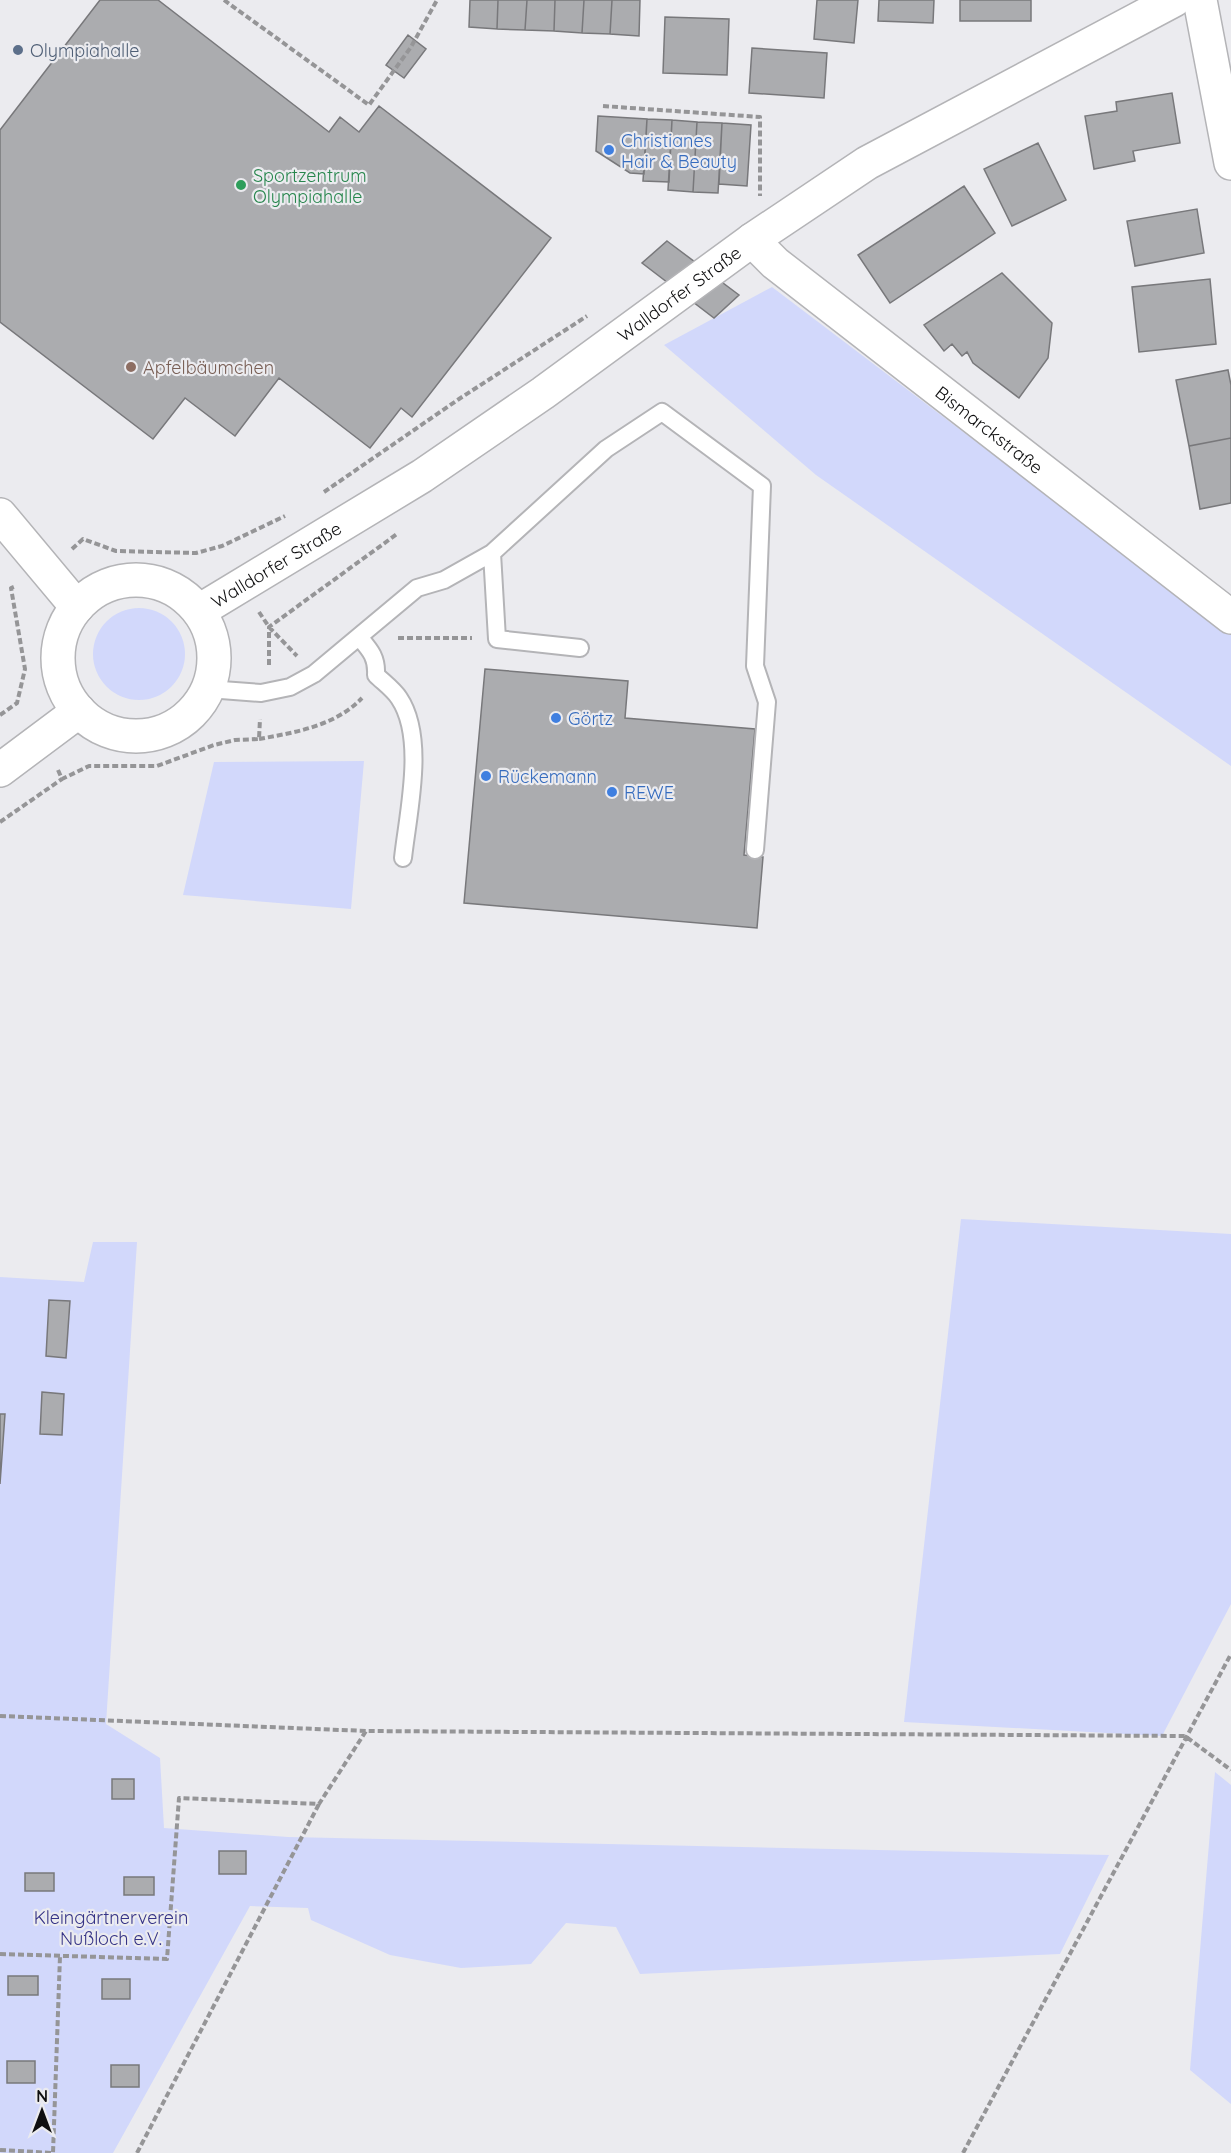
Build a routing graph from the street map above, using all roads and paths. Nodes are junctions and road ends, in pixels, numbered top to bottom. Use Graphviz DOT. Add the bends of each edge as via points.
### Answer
graph roads {
  1 [pos="224,0"];
  2 [pos="437,0"];
  3 [pos="1174,0"];
  4 [pos="1200,0"];
  5 [pos="603,106"];
  6 [pos="1231,163"];
  7 [pos="759,202"];
  8 [pos="752,240"];
  9 [pos="597,309"];
  10 [pos="316,498"];
  11 [pos="0,515"];
  12 [pos="287,515"];
  13 [pos="406,527"];
  14 [pos="492,553"];
  15 [pos="47,570"];
  16 [pos="77,607"];
  17 [pos="199,611"];
  18 [pos="1231,617"];
  19 [pos="269,627"];
  20 [pos="359,637"];
  21 [pos="497,639"];
  22 [pos="580,648"];
  23 [pos="314,674"];
  24 [pos="376,675"];
  25 [pos="208,689"];
  26 [pos="261,693"];
  27 [pos="17,703"];
  28 [pos="79,711"];
  29 [pos="0,715"];
  30 [pos="44,739"];
  31 [pos="259,739"];
  32 [pos="0,770"];
  33 [pos="62,779"];
  34 [pos="0,822"];
  35 [pos="755,850"];
  36 [pos="403,858"];
  37 [pos="1231,1654"];
  38 [pos="0,1716"];
  39 [pos="366,1731"];
  40 [pos="1185,1736"];
  41 [pos="1231,1770"];
  42 [pos="319,1804"];
  43 [pos="0,1954"];
  44 [pos="60,1956"];
  45 [pos="0,2150"];
  46 [pos="137,2153"];
  47 [pos="963,2153"];
  1 -- 2 [label="path" via="369,105 411,46"];
  3 -- 8 [label="street, Walldorfer Straße" via="867,163"];
  4 -- 6 [label="street"];
  5 -- 7 [label="path" via="760,117"];
  8 -- 17 [label="street, Walldorfer Straße" via="422,476"];
  8 -- 18 [label="street, Bismarckstraße" via="775,263"];
  9 -- 10 [label="path"];
  11 -- 15 [label="street"];
  12 -- 15 [label="path" via="249,535 196,553 116,551 84,539"];
  13 -- 19 [label="path"];
  14 -- 20 [label="lane" via="444,580 417,588"];
  14 -- 21 [label="lane"];
  14 -- 35 [label="lane" via="606,449 662,412 762,486 755,666 767,702"];
  15 -- 16 [label="street"];
  15 -- 27 [label="path" via="11,588 25,669"];
  16 -- 17 [label="street, Walldorfer Straße" via="105,587 139,580 172,589"];
  16 -- 28 [label="street, Walldorfer Straße" via="61,635 58,668"];
  17 -- 25 [label="street, Walldorfer Straße" via="213,641 213,674"];
  19 -- 23 [label="path"];
  19 -- 26 [label="path" via="271,658"];
  20 -- 21 [label="path"];
  20 -- 23 [label="lane"];
  20 -- 24 [label="lane" via="373,653"];
  21 -- 22 [label="lane"];
  23 -- 26 [label="lane" via="290,687"];
  24 -- 31 [label="path" via="371,689 332,720"];
  24 -- 36 [label="lane" via="399,697 408,718 414,755"];
  25 -- 26 [label="lane"];
  25 -- 28 [label="street, Walldorfer Straße" via="201,703 178,724 149,735 118,734"];
  26 -- 31 [label="path"];
  27 -- 29 [label="path"];
  27 -- 30 [label="path"];
  28 -- 30 [label="street"];
  30 -- 32 [label="street"];
  30 -- 33 [label="path"];
  31 -- 33 [label="path" via="214,745 157,766 89,766"];
  33 -- 34 [label="path"];
  37 -- 40 [label="path"];
  38 -- 39 [label="path"];
  39 -- 40 [label="path"];
  39 -- 42 [label="path"];
  40 -- 41 [label="path"];
  40 -- 47 [label="path"];
  42 -- 44 [label="path" via="179,1798 167,1959"];
  42 -- 46 [label="path"];
  43 -- 44 [label="path"];
  44 -- 45 [label="path" via="52,2153"];
}
